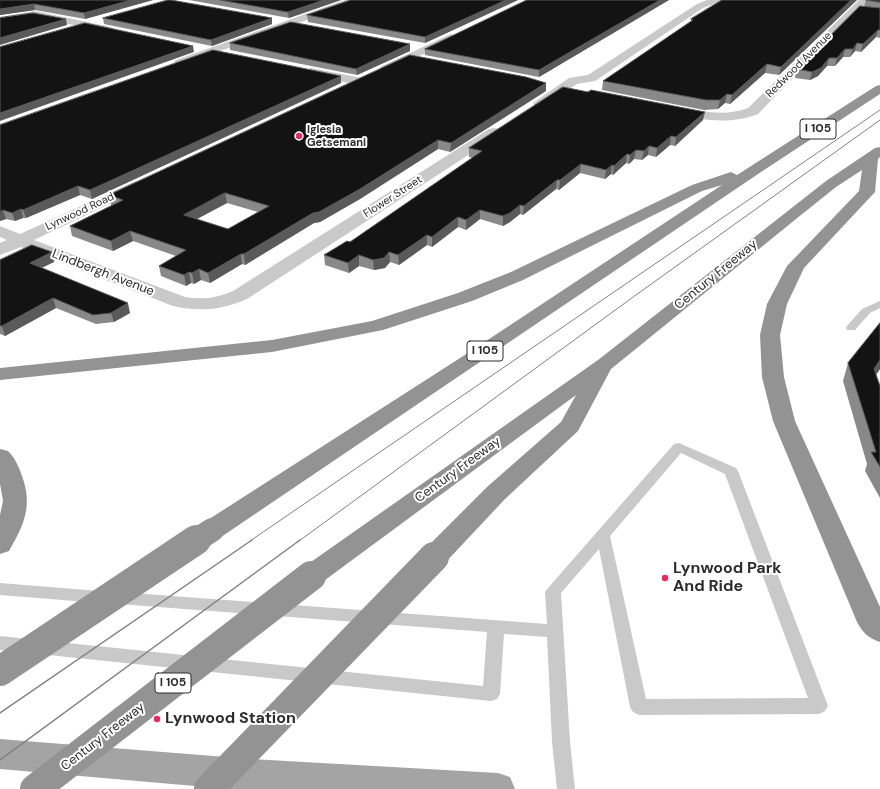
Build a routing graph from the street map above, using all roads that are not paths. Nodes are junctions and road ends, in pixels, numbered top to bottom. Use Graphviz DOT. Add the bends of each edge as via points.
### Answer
graph roads {
  1 [pos="354,0"];
  2 [pos="716,0"];
  3 [pos="859,7"];
  4 [pos="107,18"];
  5 [pos="268,19"];
  6 [pos="0,20"];
  7 [pos="290,23"];
  8 [pos="86,25"];
  9 [pos="313,28"];
  10 [pos="650,29"];
  11 [pos="64,31"];
  12 [pos="663,31"];
  13 [pos="118,32"];
  14 [pos="462,32"];
  15 [pos="188,46"];
  16 [pos="211,51"];
  17 [pos="234,56"];
  18 [pos="172,65"];
  19 [pos="303,70"];
  20 [pos="357,81"];
  21 [pos="565,81"];
  22 [pos="880,89"];
  23 [pos="336,91"];
  24 [pos="586,92"];
  25 [pos="665,108"];
  26 [pos="526,112"];
  27 [pos="507,124"];
  28 [pos="876,154"];
  29 [pos="756,169"];
  30 [pos="150,179"];
  31 [pos="0,231"];
  32 [pos="21,240"];
  33 [pos="0,250"];
  34 [pos="208,304"];
  35 [pos="880,304"];
  36 [pos="851,328"];
  37 [pos="605,364"];
  38 [pos="0,374"];
  39 [pos="0,457"];
  40 [pos="603,534"];
  41 [pos="0,544"];
  42 [pos="0,589"];
  43 [pos="496,626"];
  44 [pos="880,630"];
  45 [pos="554,631"];
  46 [pos="0,643"];
  47 [pos="0,671"];
  48 [pos="0,754"];
  49 [pos="35,789"];
  50 [pos="209,789"];
  51 [pos="498,789"];
  52 [pos="566,789"];
  1 -- 7 [label="street"];
  2 -- 12 [label="street" via="700,6"];
  3 -- 25 [label="street, Redwood Avenue" via="752,111 727,117"];
  4 -- 8 [label="street"];
  5 -- 7 [label="street"];
  6 -- 8 [label="street" via="35,14"];
  7 -- 9 [label="street"];
  7 -- 16 [label="street"];
  8 -- 11 [label="street"];
  8 -- 13 [label="street"];
  10 -- 12 [label="street"];
  12 -- 21 [label="street" via="591,78"];
  14 -- 20 [label="street" via="428,55 409,51"];
  15 -- 16 [label="street"];
  16 -- 17 [label="street"];
  16 -- 18 [label="street"];
  19 -- 20 [label="street"];
  20 -- 23 [label="street"];
  21 -- 24 [label="street"];
  21 -- 26 [label="street"];
  22 -- 29 [label="highway, I 105"];
  27 -- 34 [label="street, Flower Street" via="240,295"];
  28 -- 37 [label="highway, Century Freeway / I 105" via="831,184"];
  28 -- 44 [label="highway" via="867,192 796,266 777,304 770,335 772,378 784,421 872,622"];
  29 -- 38 [label="highway" via="697,188 517,276 465,297 376,326 272,346"];
  29 -- 47 [label="highway, I 105, bridge"];
  30 -- 32 [label="street, Lynwood Road"];
  31 -- 32 [label="street, Lindbergh Avenue"];
  32 -- 33 [label="street, Lynwood Road"];
  32 -- 34 [label="street, Lindbergh Avenue" via="180,302"];
  35 -- 36 [label="lane" via="866,311"];
  37 -- 49 [label="highway, Century Freeway / I 105, bridge" via="311,576"];
  37 -- 50 [label="highway, bridge" via="570,426 496,493"];
  39 -- 41 [label="highway" via="4,460 12,482 16,507"];
  40 -- 40 [label="lane" via="679,447 731,471 819,706 639,707"];
  40 -- 45 [label="lane" via="553,592"];
  42 -- 43 [label="lane"];
  43 -- 45 [label="lane"];
  43 -- 46 [label="lane" via="491,694"];
  45 -- 52 [label="lane"];
  48 -- 51 [label="main road" via="251,775"];
}
